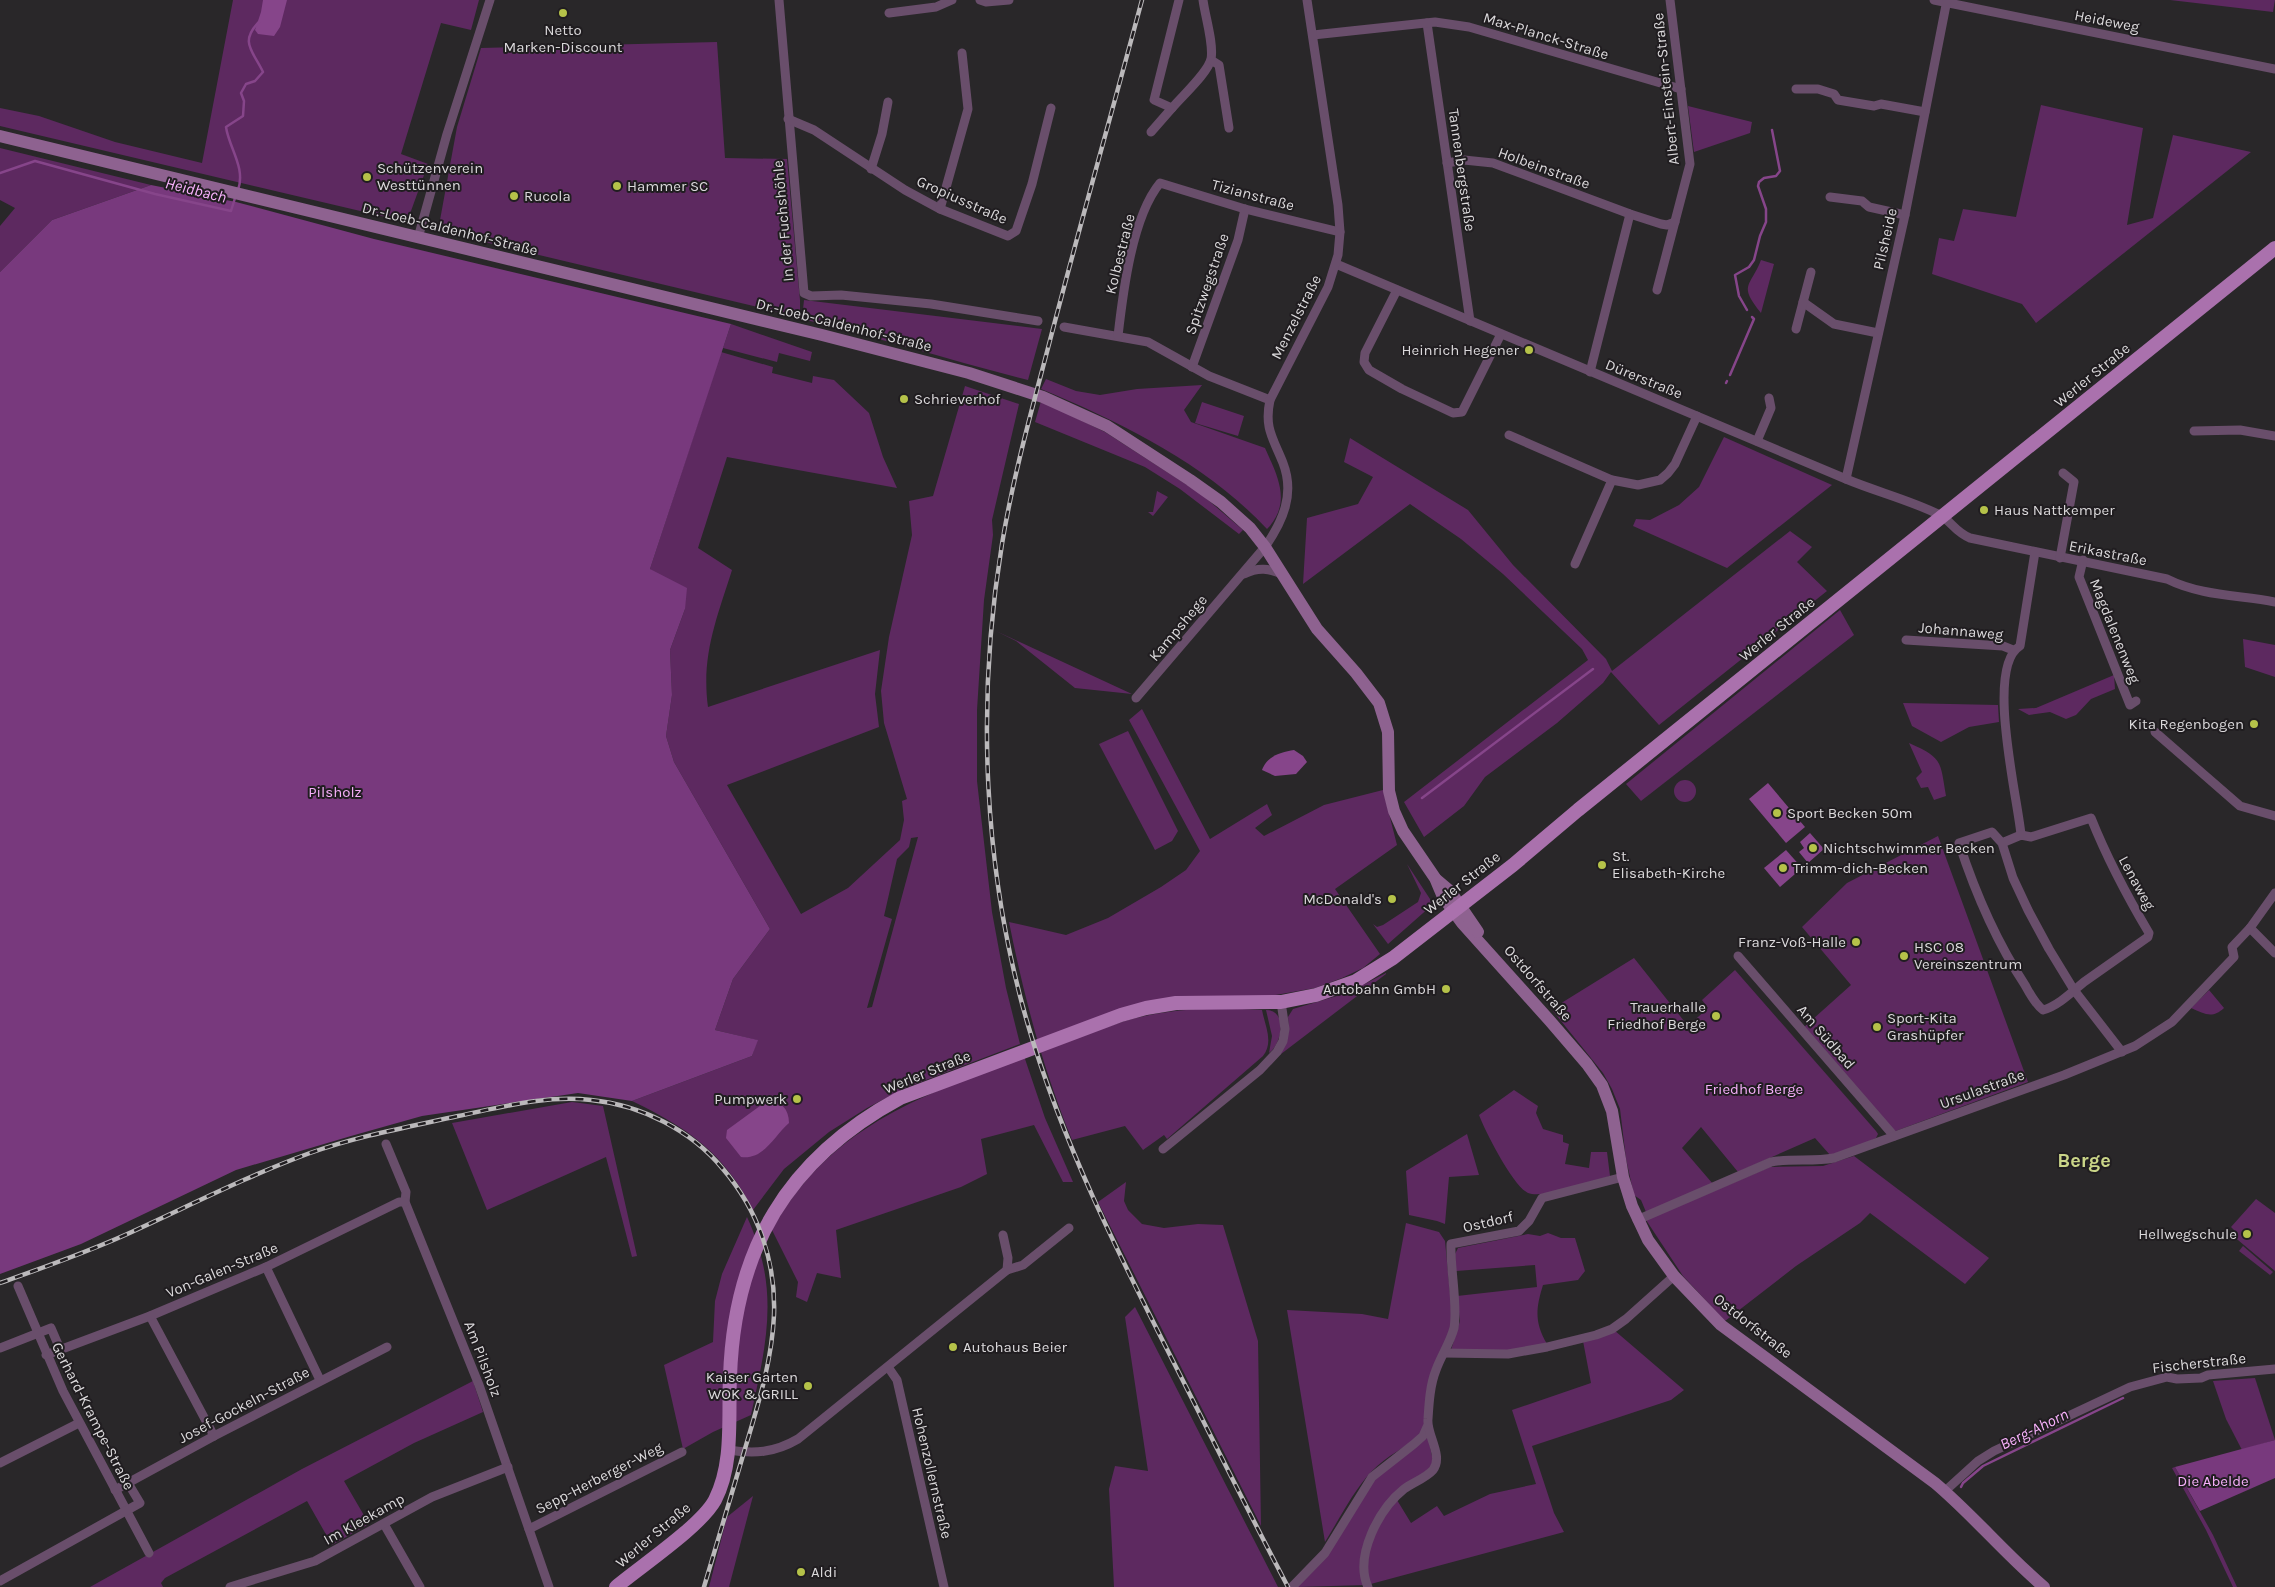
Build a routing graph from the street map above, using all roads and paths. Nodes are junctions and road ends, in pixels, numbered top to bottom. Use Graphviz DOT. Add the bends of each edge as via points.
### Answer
graph roads {
  1 [pos="490,0"];
  2 [pos="779,0"];
  3 [pos="952,0"];
  4 [pos="980,0"];
  5 [pos="1009,0"];
  6 [pos="1179,0"];
  7 [pos="1202,0"];
  8 [pos="1307,0"];
  9 [pos="1670,0"];
  10 [pos="1934,0"];
  11 [pos="1947,2"];
  12 [pos="889,12"];
  13 [pos="1426,23"];
  14 [pos="1312,35"];
  15 [pos="962,54"];
  16 [pos="1211,60"];
  17 [pos="2275,69"];
  18 [pos="1681,89"];
  19 [pos="1796,89"];
  20 [pos="888,102"];
  21 [pos="1051,108"];
  22 [pos="1172,108"];
  23 [pos="1925,112"];
  24 [pos="788,119"];
  25 [pos="1229,128"];
  26 [pos="1151,132"];
  27 [pos="0,136"];
  28 [pos="1447,163"];
  29 [pos="871,169"];
  30 [pos="1160,183"];
  31 [pos="1830,197"];
  32 [pos="940,209"];
  33 [pos="1245,209"];
  34 [pos="1630,214"];
  35 [pos="1905,215"];
  36 [pos="1675,222"];
  37 [pos="1340,232"];
  38 [pos="418,238"];
  39 [pos="2275,248"];
  40 [pos="1336,264"];
  41 [pos="1811,272"];
  42 [pos="1397,290"];
  43 [pos="1657,290"];
  44 [pos="1803,302"];
  45 [pos="1038,321"];
  46 [pos="1470,321"];
  47 [pos="1064,327"];
  48 [pos="1796,329"];
  49 [pos="1878,333"];
  50 [pos="1501,334"];
  51 [pos="1118,336"];
  52 [pos="1192,367"];
  53 [pos="1590,372"];
  54 [pos="1769,398"];
  55 [pos="1270,400"];
  56 [pos="1697,416"];
  57 [pos="2194,431"];
  58 [pos="1509,435"];
  59 [pos="2275,436"];
  60 [pos="1757,441"];
  61 [pos="2064,473"];
  62 [pos="1846,479"];
  63 [pos="1612,480"];
  64 [pos="1942,516"];
  65 [pos="1265,546"];
  66 [pos="2035,552"];
  67 [pos="2060,558"];
  68 [pos="2083,560"];
  69 [pos="1575,564"];
  70 [pos="1284,575"];
  71 [pos="1241,576"];
  72 [pos="2275,602"];
  73 [pos="1906,640"];
  74 [pos="2013,650"];
  75 [pos="1136,698"];
  76 [pos="2136,701"];
  77 [pos="2155,732"];
  78 [pos="2275,816"];
  79 [pos="2021,835"];
  80 [pos="2002,843"];
  81 [pos="2275,893"];
  82 [pos="1457,908"];
  83 [pos="2250,928"];
  84 [pos="2275,953"];
  85 [pos="1738,956"];
  86 [pos="2074,990"];
  87 [pos="1281,1002"];
  88 [pos="2122,1052"];
  89 [pos="1894,1136"];
  90 [pos="386,1144"];
  91 [pos="1163,1148"];
  92 [pos="1623,1177"];
  93 [pos="405,1202"];
  94 [pos="1637,1220"];
  95 [pos="1069,1228"];
  96 [pos="1003,1235"];
  97 [pos="266,1267"];
  98 [pos="1007,1270"];
  99 [pos="1674,1276"];
  100 [pos="18,1286"];
  101 [pos="150,1316"];
  102 [pos="37,1333"];
  103 [pos="387,1346"];
  104 [pos="0,1348"];
  105 [pos="60,1349"];
  106 [pos="1444,1353"];
  107 [pos="46,1355"];
  108 [pos="888,1367"];
  109 [pos="2275,1369"];
  110 [pos="320,1380"];
  111 [pos="79,1423"];
  112 [pos="1427,1427"];
  113 [pos="214,1436"];
  114 [pos="728,1450"];
  115 [pos="682,1452"];
  116 [pos="0,1463"];
  117 [pos="508,1467"];
  118 [pos="128,1483"];
  119 [pos="115,1490"];
  120 [pos="1945,1491"];
  121 [pos="127,1510"];
  122 [pos="384,1524"];
  123 [pos="529,1529"];
  124 [pos="149,1553"];
  125 [pos="0,1581"];
  126 [pos="230,1587"];
  127 [pos="420,1587"];
  128 [pos="549,1587"];
  129 [pos="616,1587"];
  130 [pos="944,1587"];
  131 [pos="1292,1587"];
  132 [pos="1368,1587"];
  133 [pos="2044,1587"];
  1 -- 38 [label="street"];
  2 -- 24 [label="street, In der Fuchshöhle"];
  3 -- 12 [label="street" via="936,7"];
  4 -- 5 [label="street"];
  6 -- 22 [label="street" via="1154,100"];
  7 -- 16 [label="street"];
  8 -- 14 [label="street, Menzelstraße"];
  9 -- 18 [label="street, Albert-Einstein-Straße"];
  10 -- 11 [label="street, Heideweg"];
  11 -- 17 [label="street, Heideweg"];
  11 -- 23 [label="street, Pilsheide"];
  13 -- 14 [label="street, Max-Planck-Straße"];
  13 -- 18 [label="street, Max-Planck-Straße" via="1468,27"];
  13 -- 28 [label="street, Tannenbergstraße"];
  14 -- 37 [label="street, Menzelstraße"];
  15 -- 32 [label="street" via="968,109"];
  16 -- 22 [label="street"];
  16 -- 25 [label="street" via="1219,65"];
  18 -- 36 [label="street, Albert-Einstein-Straße" via="1690,164"];
  19 -- 23 [label="street" via="1818,89 1834,94 1838,100"];
  20 -- 29 [label="street"];
  21 -- 32 [label="street, Gropiusstraße" via="1032,184 1016,231 1008,236"];
  22 -- 26 [label="street"];
  23 -- 35 [label="street, Pilsheide"];
  24 -- 29 [label="street, Gropiusstraße" via="814,130"];
  24 -- 45 [label="street, In der Fuchshöhle" via="804,293 930,304"];
  27 -- 38 [label="main road, Dr.-Loeb-Caldenhof-Straße"];
  28 -- 34 [label="street, Holbeinstraße" via="1464,160 1493,163"];
  28 -- 46 [label="street, Tannenbergstraße"];
  29 -- 32 [label="street, Gropiusstraße"];
  30 -- 33 [label="street, Tizianstraße"];
  30 -- 51 [label="street, Kolbestraße" via="1142,216 1124,287"];
  31 -- 35 [label="street" via="1862,202 1869,207"];
  33 -- 37 [label="street, Tizianstraße"];
  33 -- 52 [label="street, Spitzwegstraße" via="1238,240"];
  34 -- 36 [label="street, Holbeinstraße" via="1660,224"];
  34 -- 53 [label="street"];
  35 -- 49 [label="street, Pilsheide"];
  36 -- 43 [label="street, Albert-Einstein-Straße"];
  37 -- 40 [label="street, Menzelstraße"];
  38 -- 65 [label="main road, Dr.-Loeb-Caldenhof-Straße" via="838,339 1024,390 1107,426 1157,457 1221,502"];
  39 -- 64 [label="main road, Werler Straße"];
  40 -- 42 [label="street, Dürerstraße"];
  40 -- 55 [label="street, Menzelstraße" via="1326,292"];
  41 -- 44 [label="street"];
  42 -- 46 [label="street, Dürerstraße"];
  42 -- 50 [label="street" via="1365,353 1364,362 1369,370 1402,389 1453,413 1462,412"];
  44 -- 48 [label="street"];
  44 -- 49 [label="street" via="1834,324"];
  46 -- 50 [label="street, Dürerstraße"];
  47 -- 51 [label="street"];
  49 -- 62 [label="street, Pilsheide"];
  50 -- 53 [label="street, Dürerstraße"];
  51 -- 52 [label="street" via="1148,342"];
  52 -- 55 [label="street"];
  53 -- 56 [label="street, Dürerstraße"];
  54 -- 60 [label="street" via="1770,408"];
  55 -- 65 [label="street, Menzelstraße" via="1267,422 1287,478 1288,501 1278,528"];
  56 -- 60 [label="street, Dürerstraße"];
  56 -- 63 [label="street" via="1675,464 1660,480 1638,485"];
  57 -- 59 [label="street" via="2240,430"];
  58 -- 63 [label="street"];
  60 -- 62 [label="street, Dürerstraße"];
  61 -- 67 [label="street" via="2074,482"];
  62 -- 64 [label="street, Dürerstraße"];
  63 -- 69 [label="street"];
  64 -- 66 [label="street, Erikastraße" via="1970,538"];
  64 -- 82 [label="main road, Werler Straße"];
  65 -- 70 [label="main road, Dr.-Loeb-Caldenhof-Straße"];
  65 -- 71 [label="street, Kampshege"];
  66 -- 67 [label="street, Erikastraße"];
  66 -- 74 [label="street" via="2020,646"];
  67 -- 68 [label="street, Erikastraße"];
  68 -- 72 [label="street, Erikastraße" via="2166,579 2182,587"];
  68 -- 76 [label="street, Magdalenenweg" via="2080,578 2130,705"];
  70 -- 71 [label="street" via="1258,569"];
  70 -- 82 [label="main road, Dr.-Loeb-Caldenhof-Straße" via="1317,630 1379,703 1388,732 1388,781 1392,806 1403,831 1435,878 1440,893"];
  71 -- 75 [label="street, Kampshege"];
  73 -- 74 [label="street, Johannaweg" via="2003,646"];
  74 -- 79 [label="street" via="2007,670 2005,726"];
  77 -- 78 [label="street" via="2240,806"];
  79 -- 80 [label="street, Lenaweg"];
  79 -- 86 [label="street, Lenaweg" via="2031,837 2091,818 2124,892 2150,933"];
  80 -- 86 [label="street" via="2028,910"];
  80 -- 86 [label="street, Lenaweg" via="1992,832 1960,842 1981,902 2002,946 2043,1010 2051,1008"];
  81 -- 83 [label="street, Ursulastraße"];
  82 -- 87 [label="main road, Werler Straße" via="1370,973 1316,995"];
  82 -- 92 [label="main road, Ostdorfstraße" via="1468,930 1602,1085 1613,1116"];
  83 -- 84 [label="street"];
  83 -- 88 [label="street, Ursulastraße" via="2232,947 2234,957 2172,1022"];
  85 -- 89 [label="street, Am Südbad"];
  86 -- 88 [label="street"];
  87 -- 91 [label="street" via="1285,1029 1277,1052 1260,1070"];
  87 -- 114 [label="main road, Werler Straße" via="1176,1003 1121,1015 912,1093 868,1116 839,1138 806,1169 771,1217 745,1275 734,1327"];
  88 -- 89 [label="street, Ursulastraße"];
  89 -- 94 [label="street, Ursulastraße" via="1834,1158 1771,1162"];
  90 -- 93 [label="street, Am Pilsholz" via="406,1192"];
  92 -- 94 [label="main road, Ostdorfstraße"];
  92 -- 106 [label="street, Ostdorf" via="1542,1198 1529,1221 1515,1233 1451,1244 1455,1314 1454,1328"];
  93 -- 97 [label="street, Von-Galen-Straße" via="399,1202"];
  93 -- 117 [label="street, Am Pilsholz" via="479,1385"];
  94 -- 99 [label="main road, Ostdorfstraße"];
  95 -- 98 [label="street" via="1023,1265"];
  96 -- 98 [label="street"];
  97 -- 101 [label="street, Von-Galen-Straße"];
  97 -- 110 [label="street"];
  98 -- 108 [label="street"];
  99 -- 106 [label="street" via="1612,1329 1596,1335 1508,1354"];
  99 -- 120 [label="main road, Ostdorfstraße" via="1721,1325"];
  100 -- 102 [label="street, Gerhard-Krampe-Straße"];
  101 -- 105 [label="street, Von-Galen-Straße"];
  101 -- 113 [label="street"];
  102 -- 104 [label="street"];
  102 -- 105 [label="street, Gerhard-Krampe-Straße" via="51,1328"];
  102 -- 107 [label="street, Gerhard-Krampe-Straße"];
  103 -- 110 [label="street, Josef-Gockeln-Straße"];
  105 -- 107 [label="street, Von-Galen-Straße"];
  106 -- 112 [label="street, Ostdorf" via="1436,1371"];
  107 -- 111 [label="street, Gerhard-Krampe-Straße"];
  108 -- 114 [label="street" via="790,1444 762,1453"];
  108 -- 130 [label="street, Hohenzollernstraße" via="897,1380"];
  109 -- 120 [label="street, Fischerstraße" via="2201,1378 2167,1377 2130,1387 1994,1451"];
  110 -- 113 [label="street, Josef-Gockeln-Straße"];
  111 -- 116 [label="street"];
  111 -- 119 [label="street, Gerhard-Krampe-Straße"];
  112 -- 131 [label="street" via="1423,1436 1372,1477 1326,1553"];
  112 -- 132 [label="street, Ostdorf" via="1436,1462 1432,1470 1395,1497 1383,1514 1364,1558 1363,1570"];
  113 -- 118 [label="street, Josef-Gockeln-Straße"];
  114 -- 129 [label="main road, Werler Straße" via="723,1478 715,1499 704,1514"];
  115 -- 123 [label="street, Sepp-Herberger-Weg"];
  117 -- 122 [label="street, Im Kleekamp" via="432,1496"];
  117 -- 123 [label="street, Am Pilsholz"];
  118 -- 119 [label="street, Josef-Gockeln-Straße"];
  118 -- 121 [label="street, Gerhard-Krampe-Straße" via="140,1503"];
  119 -- 121 [label="street, Gerhard-Krampe-Straße"];
  120 -- 133 [label="main road, Ostdorfstraße"];
  121 -- 124 [label="street, Gerhard-Krampe-Straße"];
  121 -- 125 [label="street"];
  122 -- 126 [label="street, Im Kleekamp" via="315,1561"];
  122 -- 127 [label="street"];
  123 -- 128 [label="street, Am Pilsholz"];
}
